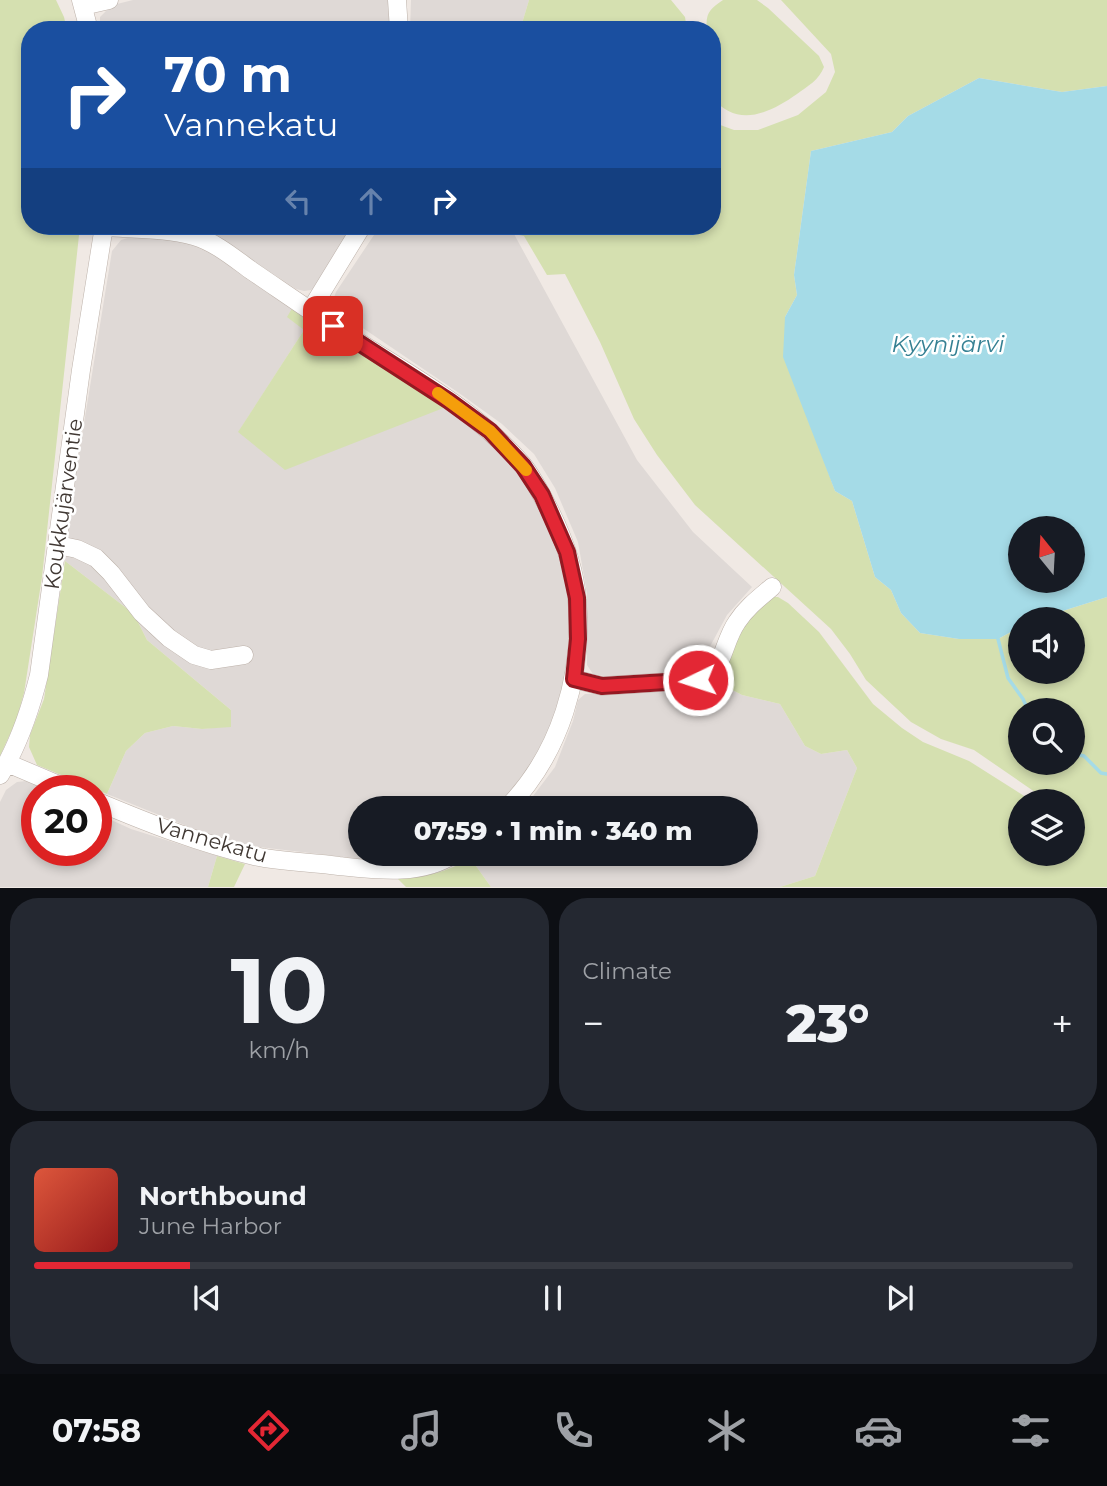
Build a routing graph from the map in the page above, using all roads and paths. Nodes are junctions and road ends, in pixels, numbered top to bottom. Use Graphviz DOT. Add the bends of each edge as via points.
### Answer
graph roads {
  1 [pos="109,0"];
  2 [pos="397,0"];
  3 [pos="82,3"];
  4 [pos="87,21"];
  5 [pos="398,21"];
  6 [pos="103,235"];
  7 [pos="188,235"];
  8 [pos="356,235"];
  9 [pos="310,311"];
  10 [pos="58,545"];
  11 [pos="772,587"];
  12 [pos="244,655"];
  13 [pos="574,679"];
  14 [pos="4,769"];
  15 [pos="23,775"];
  16 [pos="519,796"];
  17 [pos="112,808"];
  18 [pos="429,866"];
  1 -- 3 [label="street"];
  2 -- 5 [label="street"];
  3 -- 4 [label="street"];
  6 -- 10 [label="street, Koukkujärventie"];
  7 -- 9 [label="street" via="208,241"];
  8 -- 9 [label="street"];
  9 -- 13 [label="street" via="449,401 490,431 523,466 542,495 567,552 577,598"];
  10 -- 12 [label="street" via="96,558 142,613 194,655 211,660"];
  10 -- 14 [label="street, Koukkujärventie" via="39,676 26,722"];
  11 -- 13 [label="street" via="736,623 716,668 698,680 602,686"];
  13 -- 16 [label="street" via="562,724"];
  14 -- 15 [label="street"];
  17 -- 18 [label="street, Vannekatu" via="161,828 256,856 369,869"];
}
